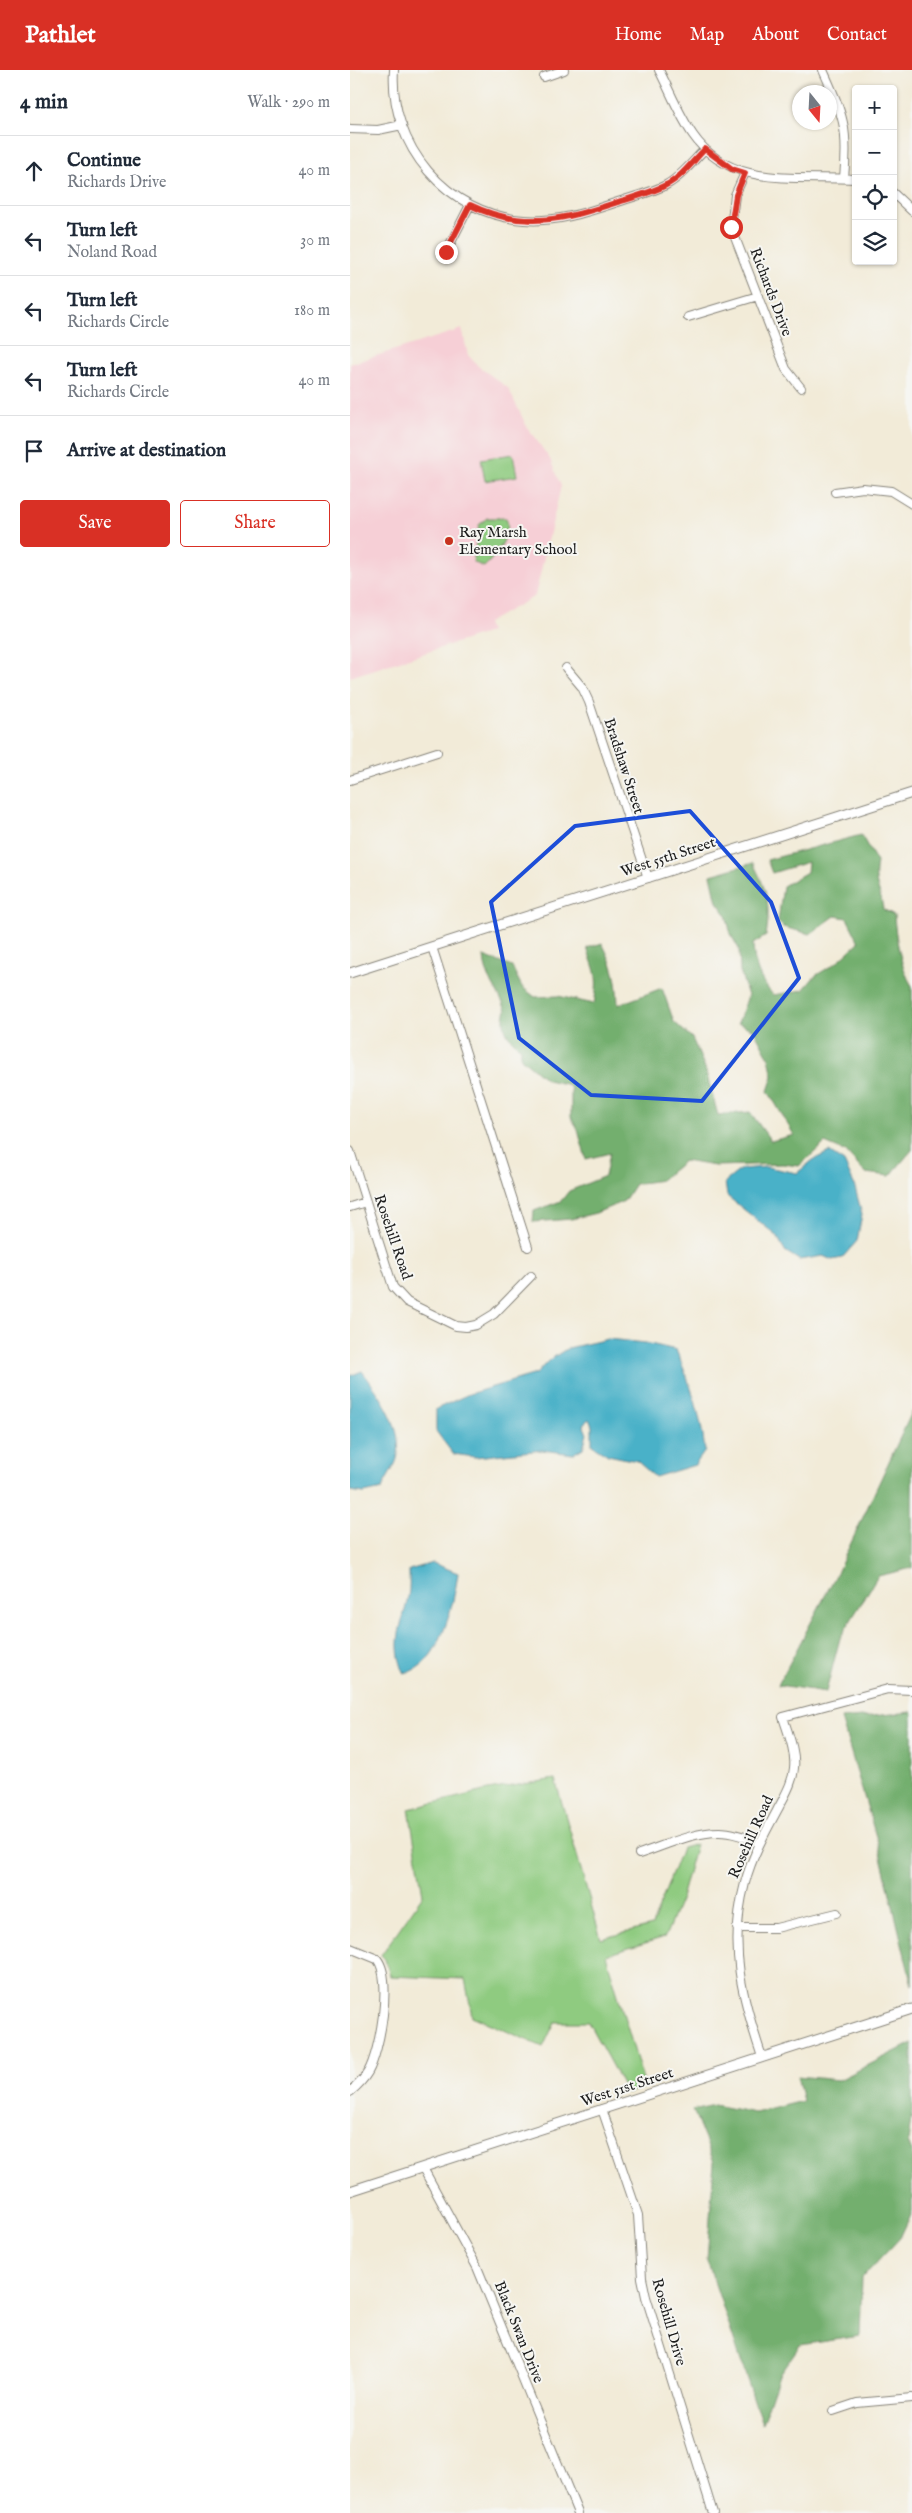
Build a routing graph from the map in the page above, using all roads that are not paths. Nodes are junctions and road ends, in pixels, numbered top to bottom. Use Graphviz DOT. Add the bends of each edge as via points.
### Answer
graph roads {
  1 [pos="394,70"];
  2 [pos="564,70"];
  3 [pos="659,70"];
  4 [pos="823,70"];
  5 [pos="544,77"];
  6 [pos="402,125"];
  7 [pos="350,129"];
  8 [pos="705,149"];
  9 [pos="745,173"];
  10 [pos="844,178"];
  11 [pos="852,179"];
  12 [pos="897,197"];
  13 [pos="470,205"];
  14 [pos="912,211"];
  15 [pos="446,252"];
  16 [pos="758,296"];
  17 [pos="688,317"];
  18 [pos="801,388"];
  19 [pos="835,492"];
  20 [pos="912,504"];
  21 [pos="566,668"];
  22 [pos="437,752"];
  23 [pos="350,780"];
  24 [pos="912,793"];
  25 [pos="648,878"];
  26 [pos="432,947"];
  27 [pos="350,973"];
  28 [pos="350,1151"];
  29 [pos="366,1202"];
  30 [pos="350,1207"];
  31 [pos="528,1247"];
  32 [pos="531,1276"];
  33 [pos="912,1690"];
  34 [pos="760,1843"];
  35 [pos="639,1854"];
  36 [pos="837,1913"];
  37 [pos="737,1928"];
  38 [pos="350,1948"];
  39 [pos="912,2009"];
  40 [pos="762,2057"];
  41 [pos="350,2092"];
  42 [pos="602,2109"];
  43 [pos="423,2168"];
  44 [pos="350,2190"];
  45 [pos="912,2398"];
  46 [pos="834,2411"];
  47 [pos="578,2513"];
  48 [pos="713,2513"];
  1 -- 6 [label="street"];
  2 -- 5 [label="street"];
  3 -- 8 [label="street" via="693,135"];
  4 -- 10 [label="street" via="843,117 847,150"];
  6 -- 7 [label="street" via="378,130"];
  6 -- 13 [label="street" via="409,144 432,177"];
  8 -- 9 [label="street" via="726,165"];
  8 -- 13 [label="street" via="666,185 573,216 525,220 496,215"];
  9 -- 10 [label="street" via="777,178"];
  9 -- 16 [label="street, Richards Drive" via="736,195 731,227"];
  10 -- 11 [label="street"];
  12 -- 14 [label="street"];
  13 -- 15 [label="street"];
  16 -- 17 [label="street"];
  16 -- 18 [label="street, Richards Drive" via="786,369"];
  19 -- 20 [label="street" via="863,488 891,491"];
  21 -- 25 [label="street, Bradshaw Street" via="582,687 589,702"];
  22 -- 23 [label="street"];
  24 -- 25 [label="street, West 55th Street"];
  25 -- 26 [label="street, West 55th Street"];
  26 -- 27 [label="street, West 55th Street"];
  26 -- 31 [label="street"];
  28 -- 29 [label="street, Rosehill Road"];
  29 -- 30 [label="street"];
  29 -- 32 [label="street, Rosehill Road" via="393,1287 407,1302 456,1326 476,1325 494,1314"];
  33 -- 34 [label="street, Rosehill Road" via="888,1689 783,1717 794,1755 794,1767 789,1786"];
  34 -- 35 [label="street" via="718,1832"];
  34 -- 37 [label="street, Rosehill Road" via="745,1881"];
  36 -- 37 [label="street" via="776,1928"];
  37 -- 40 [label="street, Rosehill Road" via="740,1982"];
  38 -- 41 [label="street" via="377,1959 384,1973 380,2038 369,2070"];
  39 -- 40 [label="street, West 51st Street"];
  40 -- 42 [label="street, West 51st Street"];
  42 -- 43 [label="street, West 51st Street"];
  42 -- 48 [label="street, Rosehill Drive" via="638,2215 646,2297"];
  43 -- 44 [label="street, West 51st Street"];
  43 -- 47 [label="street, Black Swan Drive" via="477,2267"];
  45 -- 46 [label="street" via="857,2404"];
}
